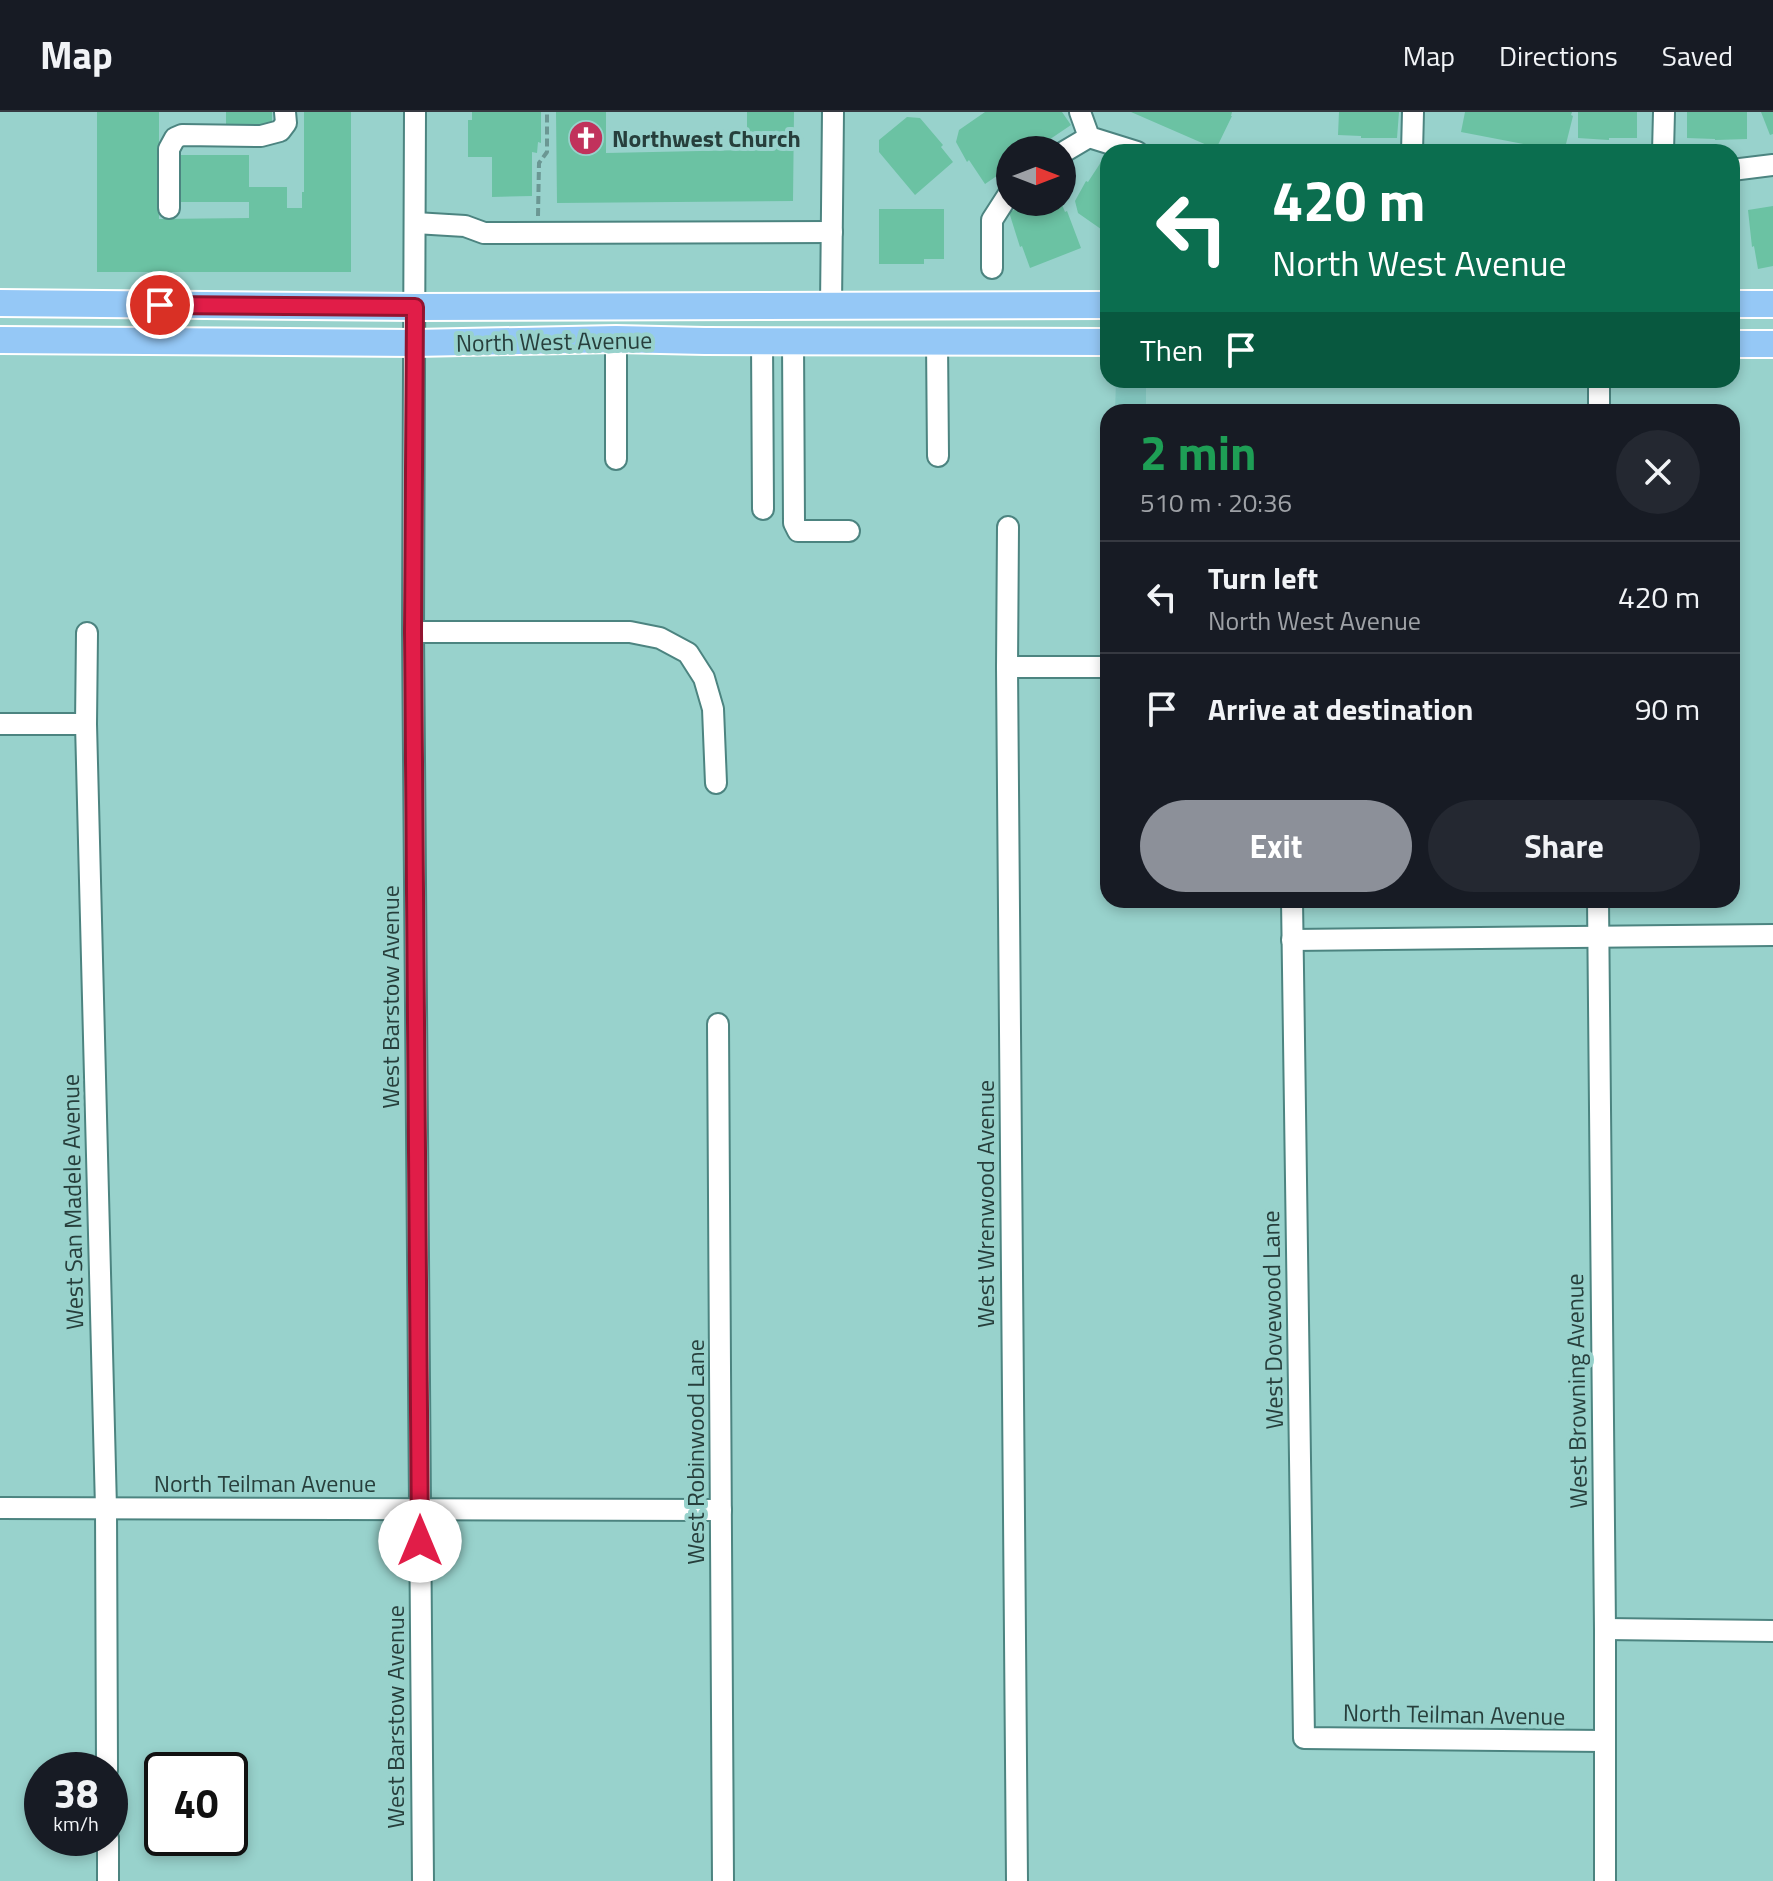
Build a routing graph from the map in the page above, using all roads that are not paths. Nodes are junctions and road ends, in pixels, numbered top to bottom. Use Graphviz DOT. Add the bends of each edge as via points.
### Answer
graph roads {
  1 [pos="285,112"];
  2 [pos="415,112"];
  3 [pos="833,112"];
  4 [pos="1080,112"];
  5 [pos="1413,112"];
  6 [pos="1664,112"];
  7 [pos="1089,137"];
  8 [pos="1111,144"];
  9 [pos="1412,144"];
  10 [pos="1663,144"];
  11 [pos="1076,145"];
  12 [pos="1773,165"];
  13 [pos="1740,169"];
  14 [pos="169,208"];
  15 [pos="996,214"];
  16 [pos="415,223"];
  17 [pos="832,232"];
  18 [pos="992,268"];
  19 [pos="0,303"];
  20 [pos="1740,304"];
  21 [pos="1773,304"];
  22 [pos="1100,305"];
  23 [pos="831,306"];
  24 [pos="415,307"];
  25 [pos="616,339"];
  26 [pos="0,340"];
  27 [pos="762,341"];
  28 [pos="793,341"];
  29 [pos="937,341"];
  30 [pos="1100,342"];
  31 [pos="415,343"];
  32 [pos="1740,344"];
  33 [pos="1773,344"];
  34 [pos="938,456"];
  35 [pos="616,459"];
  36 [pos="763,509"];
  37 [pos="1008,527"];
  38 [pos="849,531"];
  39 [pos="413,632"];
  40 [pos="87,633"];
  41 [pos="1007,667"];
  42 [pos="1100,667"];
  43 [pos="0,724"];
  44 [pos="86,724"];
  45 [pos="716,783"];
  46 [pos="1292,908"];
  47 [pos="1598,908"];
  48 [pos="1773,935"];
  49 [pos="1598,936"];
  50 [pos="1292,940"];
  51 [pos="718,1024"];
  52 [pos="0,1508"];
  53 [pos="106,1508"];
  54 [pos="420,1510"];
  55 [pos="721,1510"];
  56 [pos="1605,1629"];
  57 [pos="1773,1631"];
  58 [pos="1304,1738"];
  59 [pos="1604,1741"];
  60 [pos="107,1752"];
  61 [pos="108,1856"];
  62 [pos="108,1881"];
  63 [pos="423,1881"];
  64 [pos="723,1881"];
  65 [pos="1017,1881"];
  66 [pos="1605,1881"];
  1 -- 14 [label="street" via="280,131 261,136 175,138 169,149"];
  2 -- 16 [label="street, West Barstow Avenue"];
  3 -- 17 [label="street"];
  4 -- 7 [label="street"];
  5 -- 9 [label="street"];
  6 -- 10 [label="street"];
  7 -- 8 [label="street"];
  7 -- 11 [label="street"];
  12 -- 13 [label="street"];
  15 -- 18 [label="street"];
  16 -- 17 [label="street" via="465,226 484,233"];
  16 -- 24 [label="street, West Barstow Avenue"];
  17 -- 23 [label="street"];
  19 -- 24 [label="main road, North West Avenue"];
  20 -- 21 [label="main road"];
  22 -- 23 [label="main road, North West Avenue"];
  23 -- 24 [label="main road, North West Avenue"];
  24 -- 31 [label="street, West Barstow Avenue"];
  25 -- 27 [label="main road, North West Avenue"];
  25 -- 31 [label="main road, North West Avenue"];
  25 -- 35 [label="street"];
  26 -- 31 [label="main road, North West Avenue"];
  27 -- 28 [label="main road, North West Avenue"];
  27 -- 36 [label="street"];
  28 -- 29 [label="main road, North West Avenue"];
  28 -- 38 [label="street" via="794,523 798,531"];
  29 -- 30 [label="main road, North West Avenue"];
  29 -- 34 [label="street"];
  31 -- 39 [label="street, West Barstow Avenue"];
  32 -- 33 [label="main road"];
  37 -- 41 [label="street, West Wrenwood Avenue"];
  39 -- 45 [label="street" via="630,632 660,638 688,653 704,678 713,709"];
  39 -- 54 [label="street, West Barstow Avenue"];
  40 -- 44 [label="street, West San Madele Avenue"];
  41 -- 42 [label="street"];
  41 -- 65 [label="street, West Wrenwood Avenue"];
  43 -- 44 [label="street"];
  44 -- 53 [label="street, West San Madele Avenue"];
  46 -- 50 [label="street, West Dovewood Lane"];
  47 -- 49 [label="street, West Browning Avenue"];
  48 -- 49 [label="street"];
  49 -- 50 [label="street"];
  49 -- 56 [label="street, West Browning Avenue"];
  50 -- 58 [label="street, West Dovewood Lane"];
  51 -- 55 [label="street, West Robinwood Lane"];
  52 -- 53 [label="street, North Teilman Avenue"];
  53 -- 54 [label="street, North Teilman Avenue"];
  53 -- 60 [label="street, West San Madele Avenue"];
  54 -- 55 [label="street, North Teilman Avenue"];
  54 -- 63 [label="street, West Barstow Avenue"];
  55 -- 64 [label="street, West Robinwood Lane"];
  56 -- 57 [label="street"];
  56 -- 59 [label="street, West Browning Avenue"];
  58 -- 59 [label="street, North Teilman Avenue"];
  59 -- 66 [label="street, West Browning Avenue"];
  61 -- 62 [label="street"];
}
